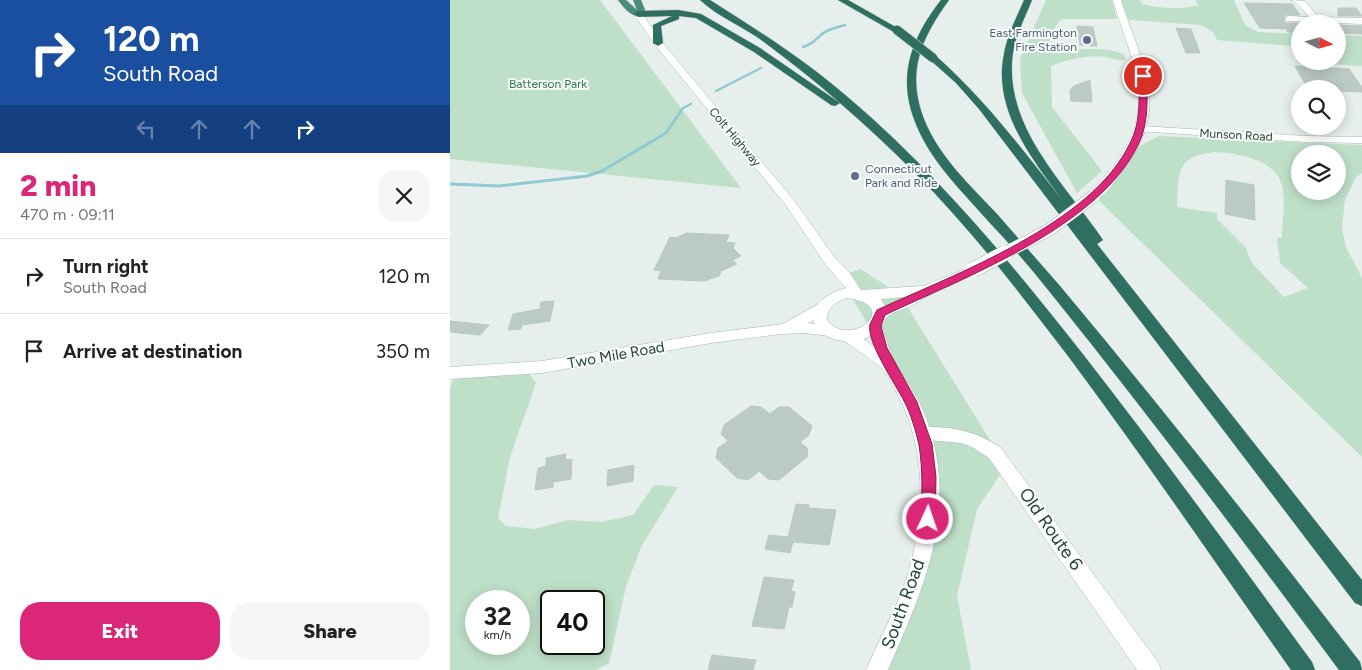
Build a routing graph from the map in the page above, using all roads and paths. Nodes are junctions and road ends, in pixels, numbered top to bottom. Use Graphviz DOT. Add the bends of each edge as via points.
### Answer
graph roads {
  1 [pos="622,0"];
  2 [pos="637,0"];
  3 [pos="704,0"];
  4 [pos="842,0"];
  5 [pos="850,0"];
  6 [pos="945,0"];
  7 [pos="1028,0"];
  8 [pos="1117,0"];
  9 [pos="1295,0"];
  10 [pos="638,14"];
  11 [pos="870,14"];
  12 [pos="1312,15"];
  13 [pos="705,20"];
  14 [pos="1346,21"];
  15 [pos="1362,21"];
  16 [pos="658,43"];
  17 [pos="1140,129"];
  18 [pos="879,130"];
  19 [pos="1362,140"];
  20 [pos="830,260"];
  21 [pos="1121,285"];
  22 [pos="926,291"];
  23 [pos="861,294"];
  24 [pos="836,296"];
  25 [pos="822,307"];
  26 [pos="878,319"];
  27 [pos="781,329"];
  28 [pos="830,331"];
  29 [pos="848,336"];
  30 [pos="890,367"];
  31 [pos="450,373"];
  32 [pos="923,434"];
  33 [pos="1362,596"];
  34 [pos="877,670"];
  35 [pos="1150,670"];
  36 [pos="1304,670"];
  37 [pos="1352,670"];
  1 -- 10 [label="highway, Colt Highway"];
  2 -- 10 [label="highway" via="641,10"];
  3 -- 18 [label="highway" via="800,63"];
  4 -- 11 [label="highway"];
  5 -- 11 [label="highway"];
  6 -- 37 [label="highway" via="922,31 911,67 915,106 929,140 951,171 1054,289 1152,410"];
  7 -- 21 [label="highway" via="1007,61 1008,88 1014,110 1035,153 1080,213"];
  8 -- 17 [label="main road" via="1143,76 1144,105"];
  9 -- 12 [label="main road"];
  10 -- 13 [label="highway" via="685,13"];
  10 -- 16 [label="main road, Colt Highway"];
  11 -- 21 [label="highway, bridge" via="897,30 959,81 983,107"];
  13 -- 16 [label="highway" via="685,16 662,21 657,26"];
  13 -- 18 [label="highway"];
  14 -- 15 [label="main road"];
  16 -- 20 [label="main road, Colt Highway" via="784,196"];
  17 -- 19 [label="main road, Munson Road"];
  17 -- 22 [label="main road, bridge" via="1124,162 1094,196 1049,230"];
  18 -- 36 [label="highway" via="966,220 1047,318 1153,458"];
  20 -- 23 [label="main road, Colt Highway"];
  20 -- 24 [label="main road, Colt Highway"];
  21 -- 33 [label="highway"];
  22 -- 23 [label="main road"];
  22 -- 26 [label="main road"];
  23 -- 24 [label="main road"];
  23 -- 26 [label="main road" via="879,306"];
  24 -- 25 [label="main road"];
  25 -- 27 [label="main road, Two Mile Road"];
  25 -- 28 [label="main road" via="820,320"];
  26 -- 29 [label="main road" via="859,334"];
  26 -- 30 [label="main road, South Road" via="881,348"];
  27 -- 28 [label="main road, Two Mile Road"];
  27 -- 31 [label="main road, Two Mile Road" via="542,367"];
  28 -- 29 [label="main road"];
  29 -- 30 [label="main road, South Road"];
  30 -- 32 [label="main road, South Road" via="911,402"];
  32 -- 34 [label="main road, South Road" via="929,488 922,552 916,580"];
  32 -- 35 [label="main road, Old Route 6" via="970,438 995,453"];
}
